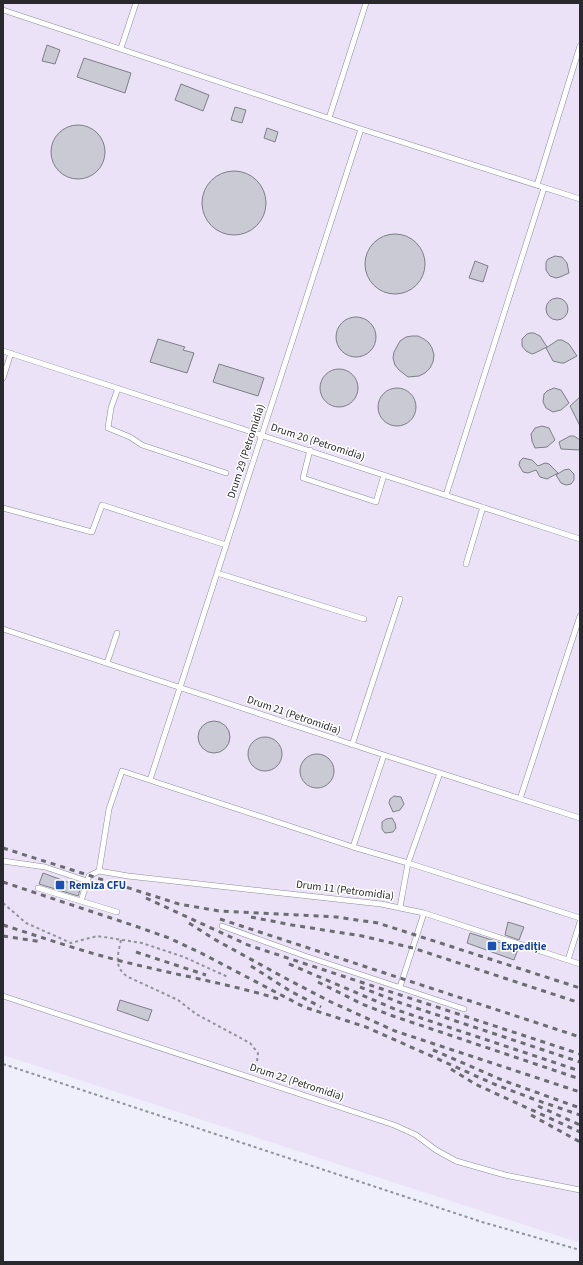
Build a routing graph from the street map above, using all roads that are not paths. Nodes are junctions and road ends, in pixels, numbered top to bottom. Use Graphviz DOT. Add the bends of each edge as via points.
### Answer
graph roads {
  1 [pos="136,3"];
  2 [pos="366,3"];
  3 [pos="3,10"];
  4 [pos="580,46"];
  5 [pos="121,48"];
  6 [pos="329,118"];
  7 [pos="361,129"];
  8 [pos="537,185"];
  9 [pos="544,188"];
  10 [pos="580,199"];
  11 [pos="3,351"];
  12 [pos="11,353"];
  13 [pos="3,378"];
  14 [pos="118,388"];
  15 [pos="262,434"];
  16 [pos="310,450"];
  17 [pos="226,473"];
  18 [pos="384,475"];
  19 [pos="446,495"];
  20 [pos="483,507"];
  21 [pos="3,508"];
  22 [pos="580,539"];
  23 [pos="226,545"];
  24 [pos="466,564"];
  25 [pos="217,573"];
  26 [pos="400,599"];
  27 [pos="580,616"];
  28 [pos="364,619"];
  29 [pos="3,629"];
  30 [pos="117,633"];
  31 [pos="107,663"];
  32 [pos="180,687"];
  33 [pos="352,745"];
  34 [pos="384,756"];
  35 [pos="440,773"];
  36 [pos="150,780"];
  37 [pos="520,799"];
  38 [pos="580,818"];
  39 [pos="352,847"];
  40 [pos="3,861"];
  41 [pos="408,863"];
  42 [pos="99,871"];
  43 [pos="87,881"];
  44 [pos="38,888"];
  45 [pos="81,901"];
  46 [pos="400,907"];
  47 [pos="116,912"];
  48 [pos="424,913"];
  49 [pos="580,918"];
  50 [pos="580,922"];
  51 [pos="222,926"];
  52 [pos="568,960"];
  53 [pos="580,964"];
  54 [pos="400,987"];
  55 [pos="3,996"];
  56 [pos="464,1009"];
  57 [pos="580,1190"];
  1 -- 5 [label="lane"];
  2 -- 6 [label="lane"];
  3 -- 5 [label="lane"];
  4 -- 8 [label="lane"];
  5 -- 6 [label="lane"];
  6 -- 7 [label="lane"];
  7 -- 8 [label="lane"];
  7 -- 15 [label="lane, Drum 29 (Petromidia)"];
  8 -- 9 [label="lane"];
  9 -- 10 [label="lane"];
  9 -- 19 [label="lane"];
  11 -- 12 [label="lane, Drum 20 (Petromidia)"];
  12 -- 13 [label="lane"];
  12 -- 14 [label="lane, Drum 20 (Petromidia)"];
  14 -- 15 [label="lane, Drum 20 (Petromidia)"];
  14 -- 17 [label="lane" via="108,428 142,445"];
  15 -- 16 [label="lane, Drum 20 (Petromidia)"];
  15 -- 23 [label="lane, Drum 29 (Petromidia)"];
  16 -- 18 [label="lane, Drum 20 (Petromidia)"];
  16 -- 18 [label="lane" via="303,478 376,502"];
  18 -- 19 [label="lane, Drum 20 (Petromidia)"];
  19 -- 20 [label="lane, Drum 20 (Petromidia)"];
  20 -- 22 [label="lane, Drum 20 (Petromidia)"];
  20 -- 24 [label="lane"];
  21 -- 23 [label="lane" via="92,532 102,505"];
  23 -- 25 [label="lane, Drum 29 (Petromidia)"];
  25 -- 28 [label="lane"];
  25 -- 32 [label="lane, Drum 29 (Petromidia)"];
  26 -- 33 [label="lane"];
  27 -- 37 [label="lane"];
  29 -- 31 [label="lane, Drum 21 (Petromidia)"];
  30 -- 31 [label="lane"];
  31 -- 32 [label="lane, Drum 21 (Petromidia)"];
  32 -- 33 [label="lane, Drum 21 (Petromidia)"];
  32 -- 36 [label="lane, Drum 29 (Petromidia)"];
  33 -- 34 [label="lane, Drum 21 (Petromidia)"];
  34 -- 35 [label="lane, Drum 21 (Petromidia)"];
  34 -- 39 [label="lane"];
  35 -- 37 [label="lane, Drum 21 (Petromidia)"];
  35 -- 41 [label="lane"];
  36 -- 39 [label="lane"];
  36 -- 42 [label="lane" via="122,771 109,809"];
  37 -- 38 [label="lane, Drum 21 (Petromidia)"];
  39 -- 41 [label="lane"];
  40 -- 43 [label="lane" via="45,867"];
  41 -- 46 [label="lane"];
  41 -- 49 [label="lane"];
  42 -- 43 [label="lane" via="89,876"];
  42 -- 46 [label="lane, Drum 11 (Petromidia)"];
  43 -- 45 [label="lane"];
  44 -- 45 [label="lane"];
  45 -- 47 [label="lane"];
  46 -- 48 [label="lane, Drum 11 (Petromidia)"];
  48 -- 52 [label="lane, Drum 11 (Petromidia)"];
  48 -- 54 [label="lane"];
  50 -- 52 [label="lane"];
  51 -- 54 [label="lane"];
  52 -- 53 [label="lane, Drum 11 (Petromidia)"];
  54 -- 56 [label="lane"];
  55 -- 57 [label="lane, Drum 22 (Petromidia)" via="407,1130 456,1161 505,1176"];
}
